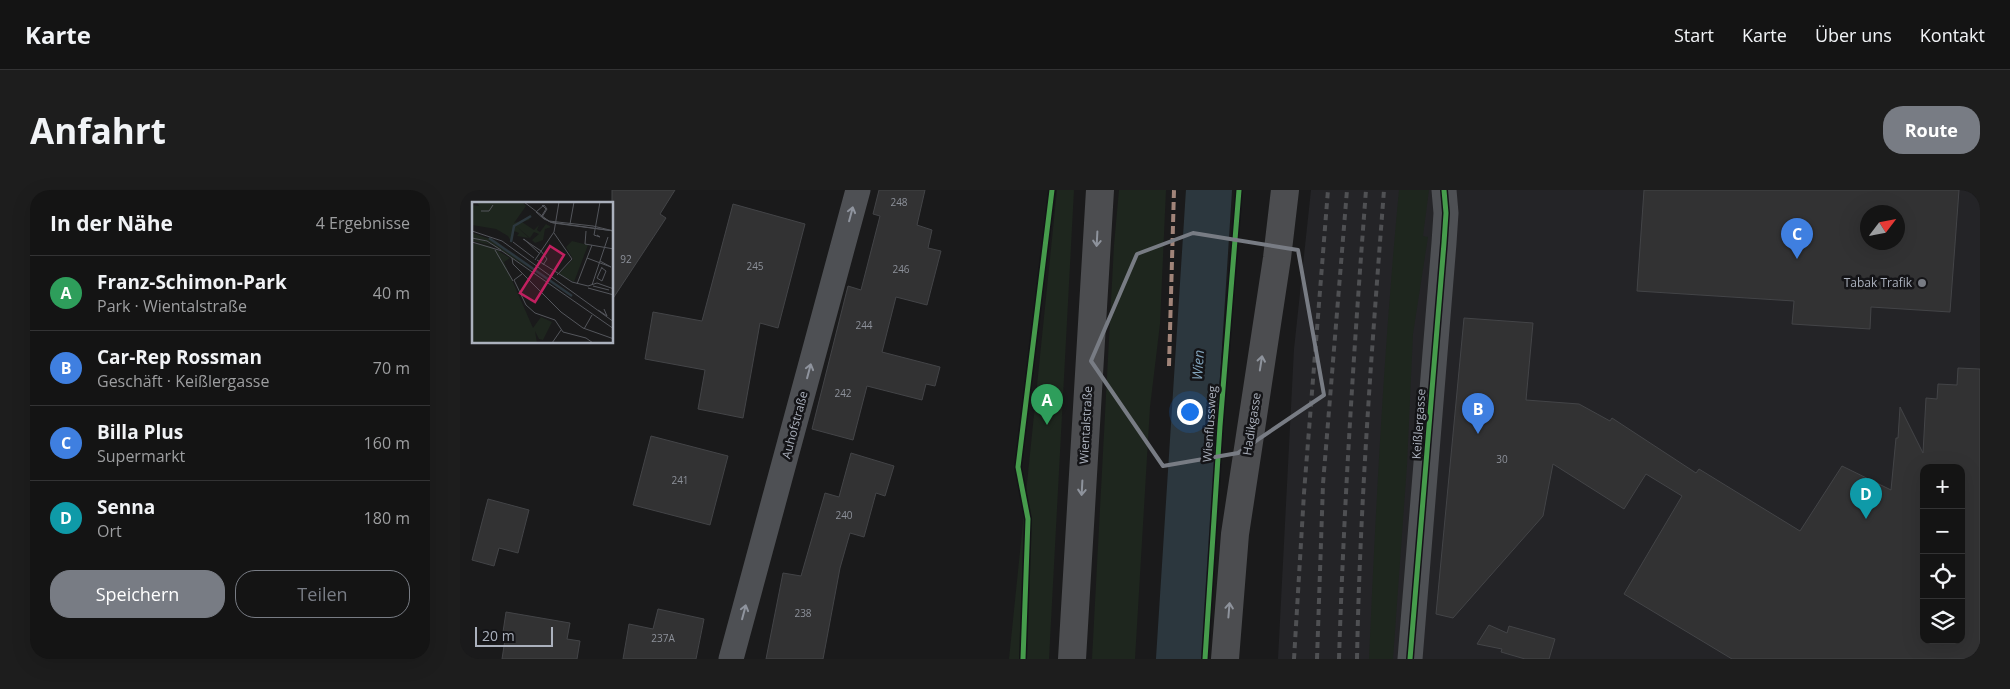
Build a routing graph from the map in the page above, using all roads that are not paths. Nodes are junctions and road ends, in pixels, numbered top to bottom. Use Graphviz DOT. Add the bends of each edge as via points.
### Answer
graph roads {
  1 [pos="858,190"];
  2 [pos="1100,190"];
  3 [pos="1285,190"];
  4 [pos="1448,198"];
  5 [pos="731,659"];
  6 [pos="1072,659"];
  7 [pos="1225,659"];
  8 [pos="1410,659"];
  5 -- 1 [label="street, Auhofstraße, one-way"];
  2 -- 6 [label="main road, Wientalstraße, one-way"];
  7 -- 3 [label="main road, Hadikgasse, one-way" via="1235,534"];
  4 -- 8 [label="street, Keißlergasse"];
}
